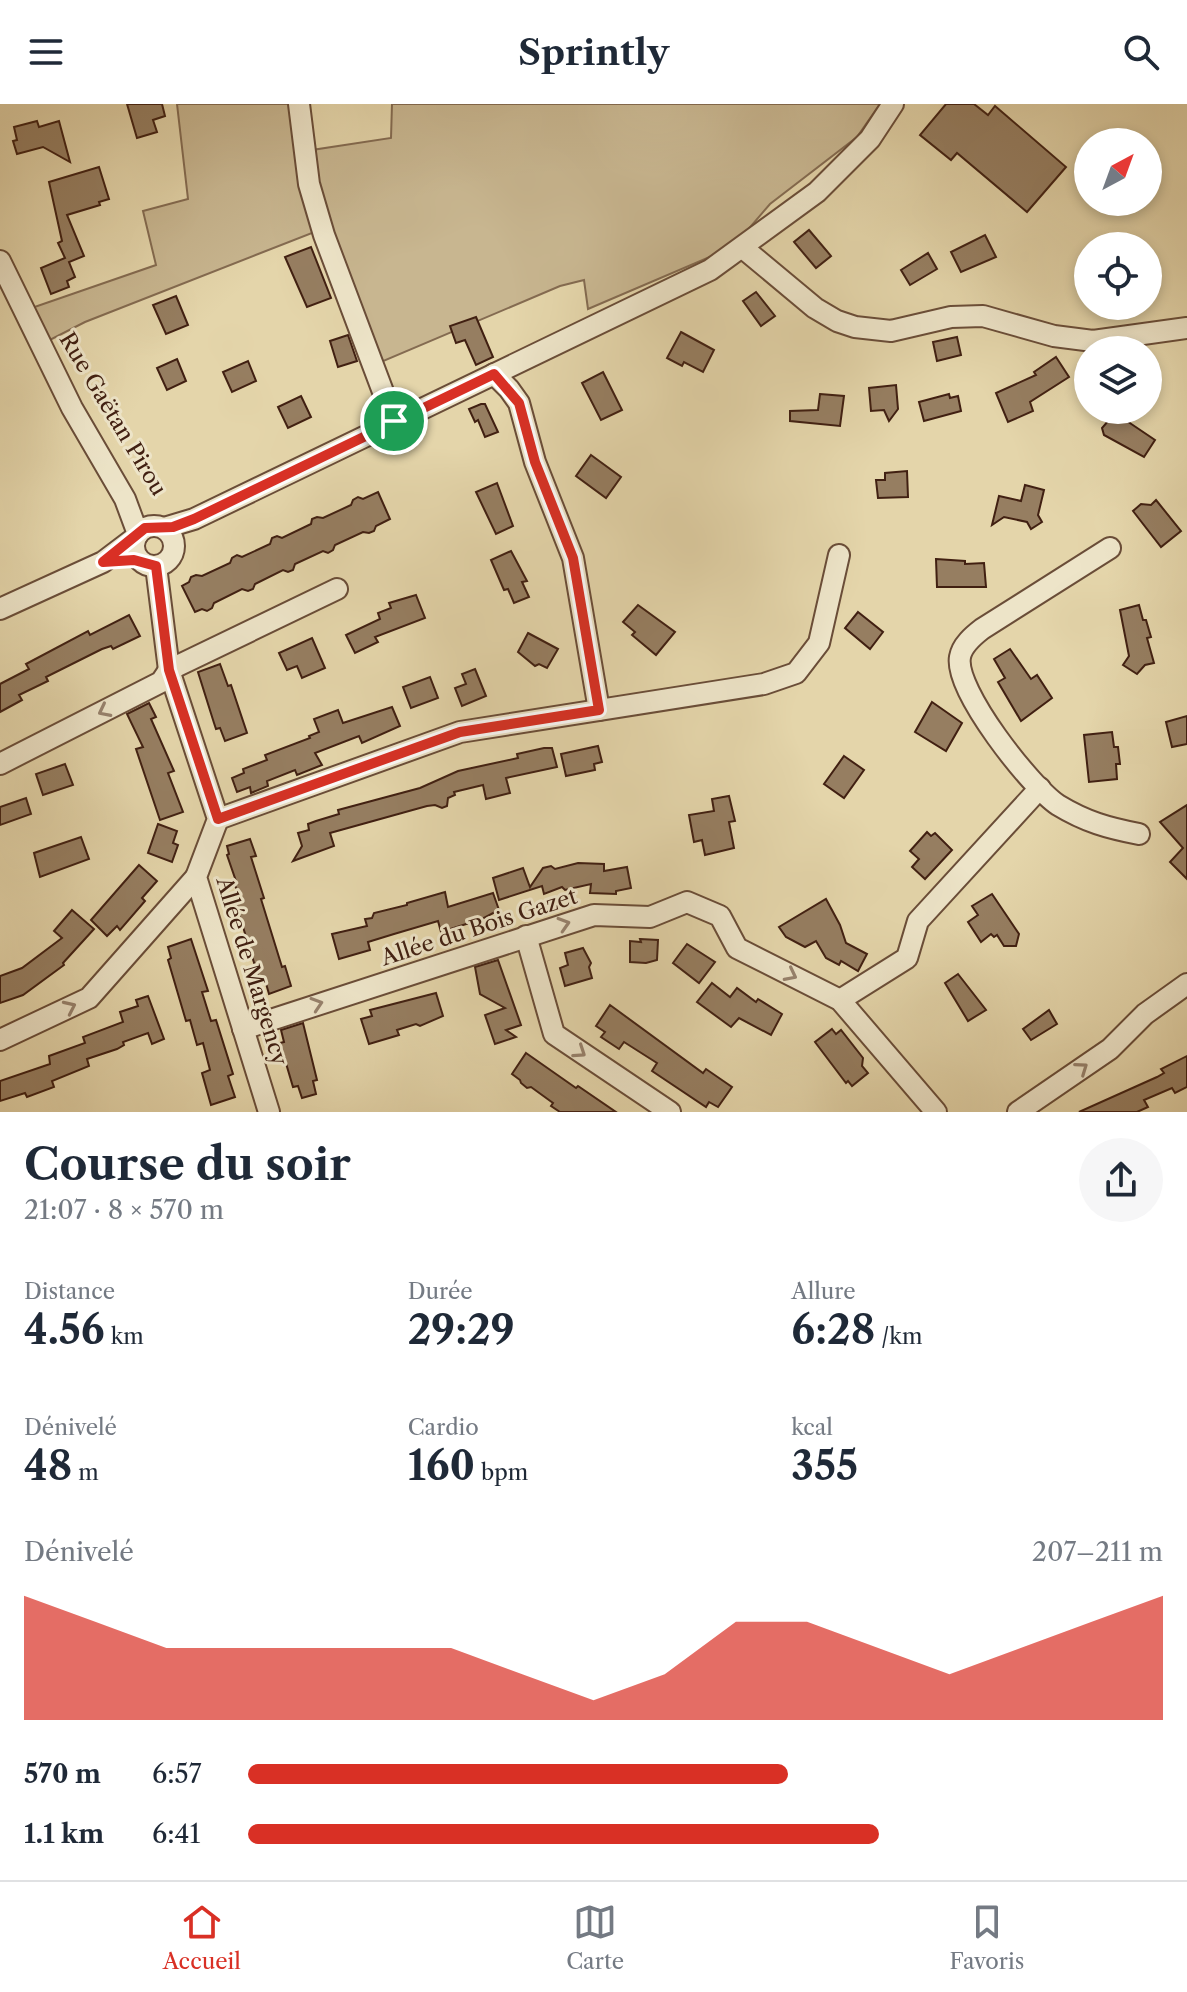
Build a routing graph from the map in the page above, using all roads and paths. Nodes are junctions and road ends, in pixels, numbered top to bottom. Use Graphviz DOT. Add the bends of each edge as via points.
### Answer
graph roads {
  1 [pos="299,104"];
  2 [pos="891,108"];
  3 [pos="743,248"];
  4 [pos="0,261"];
  5 [pos="30,324"];
  6 [pos="1187,328"];
  7 [pos="494,374"];
  8 [pos="394,421"];
  9 [pos="202,515"];
  10 [pos="161,527"];
  11 [pos="137,535"];
  12 [pos="1110,548"];
  13 [pos="839,555"];
  14 [pos="157,561"];
  15 [pos="103,562"];
  16 [pos="337,589"];
  17 [pos="0,609"];
  18 [pos="169,670"];
  19 [pos="599,710"];
  20 [pos="0,764"];
  21 [pos="1040,788"];
  22 [pos="218,819"];
  23 [pos="1139,834"];
  24 [pos="196,877"];
  25 [pos="526,936"];
  26 [pos="1187,984"];
  27 [pos="840,1000"];
  28 [pos="243,1029"];
  29 [pos="0,1040"];
  30 [pos="269,1112"];
  31 [pos="670,1112"];
  32 [pos="936,1112"];
  33 [pos="1018,1112"];
  1 -- 8 [label="street" via="309,184 324,235"];
  2 -- 3 [label="street" via="855,154 811,185"];
  3 -- 6 [label="street" via="815,308 855,327 891,331 951,317 983,316 1093,341"];
  3 -- 7 [label="street" via="697,277"];
  4 -- 5 [label="street, Rue Gaëtan Pirou"];
  5 -- 10 [label="street, Rue Gaëtan Pirou" via="145,514"];
  5 -- 11 [label="street, Rue Gaëtan Pirou" via="125,499"];
  7 -- 8 [label="street"];
  7 -- 19 [label="street" via="519,403 535,462 573,558"];
  8 -- 9 [label="street"];
  9 -- 10 [label="street"];
  9 -- 14 [label="street"];
  10 -- 11 [label="street" via="145,528"];
  10 -- 14 [label="street" via="173,538"];
  11 -- 14 [label="street" via="134,549"];
  11 -- 15 [label="street"];
  12 -- 21 [label="street" via="982,629 960,657 960,671 990,726"];
  13 -- 19 [label="street" via="819,643 796,673 764,684"];
  14 -- 15 [label="street"];
  14 -- 18 [label="street"];
  15 -- 17 [label="street"];
  16 -- 18 [label="street"];
  18 -- 20 [label="street, one-way" via="161,682"];
  18 -- 22 [label="street"];
  19 -- 22 [label="street" via="460,732"];
  21 -- 23 [label="street" via="1095,825"];
  21 -- 27 [label="street" via="918,921 907,958"];
  22 -- 24 [label="street, Allée de Margency"];
  24 -- 28 [label="street, Allée de Margency"];
  29 -- 24 [label="street, one-way" via="89,998"];
  25 -- 27 [label="street, Allée du Bois Gazet, one-way" via="594,915 650,917 687,902 720,916 737,948"];
  28 -- 25 [label="street, Allée du Bois Gazet, one-way"];
  25 -- 31 [label="street, one-way" via="554,1034"];
  33 -- 26 [label="street, one-way" via="1110,1049 1145,1014"];
  27 -- 32 [label="street, Allée du Bois Gazet"];
  28 -- 30 [label="street, Allée de Margency"];
}
